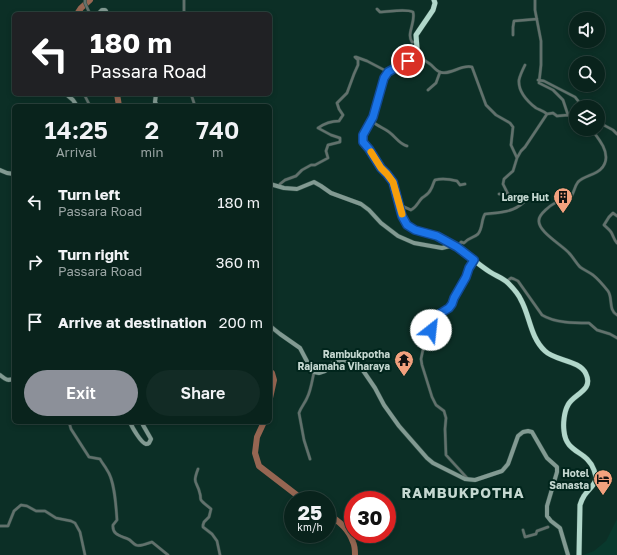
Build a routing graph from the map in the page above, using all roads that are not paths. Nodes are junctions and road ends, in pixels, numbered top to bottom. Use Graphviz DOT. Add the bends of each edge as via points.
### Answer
graph roads {
  1 [pos="85,0"];
  2 [pos="184,0"];
  3 [pos="434,0"];
  4 [pos="535,0"];
  5 [pos="377,9"];
  6 [pos="89,12"];
  7 [pos="184,12"];
  8 [pos="537,19"];
  9 [pos="513,35"];
  10 [pos="417,42"];
  11 [pos="417,48"];
  12 [pos="525,65"];
  13 [pos="388,72"];
  14 [pos="440,72"];
  15 [pos="538,80"];
  16 [pos="428,90"];
  17 [pos="68,96"];
  18 [pos="577,100"];
  19 [pos="76,104"];
  20 [pos="547,114"];
  21 [pos="568,115"];
  22 [pos="371,121"];
  23 [pos="605,126"];
  24 [pos="617,134"];
  25 [pos="598,136"];
  26 [pos="407,146"];
  27 [pos="517,158"];
  28 [pos="0,170"];
  29 [pos="12,174"];
  30 [pos="280,184"];
  31 [pos="465,184"];
  32 [pos="272,185"];
  33 [pos="499,194"];
  34 [pos="508,194"];
  35 [pos="399,205"];
  36 [pos="617,216"];
  37 [pos="617,243"];
  38 [pos="456,246"];
  39 [pos="474,260"];
  40 [pos="507,282"];
  41 [pos="617,315"];
  42 [pos="272,328"];
  43 [pos="617,338"];
  44 [pos="314,372"];
  45 [pos="0,375"];
  46 [pos="12,379"];
  47 [pos="70,424"];
  48 [pos="131,424"];
  49 [pos="143,424"];
  50 [pos="310,459"];
  51 [pos="198,469"];
  52 [pos="469,480"];
  53 [pos="0,526"];
  54 [pos="548,527"];
  55 [pos="523,530"];
  56 [pos="85,555"];
  57 [pos="168,555"];
  58 [pos="220,555"];
  59 [pos="568,555"];
  60 [pos="579,555"];
  1 -- 6 [label="street"];
  2 -- 7 [label="street"];
  3 -- 10 [label="highway" via="433,10 416,35"];
  4 -- 8 [label="street"];
  5 -- 10 [label="street" via="380,12 411,10 414,15 409,36 412,42"];
  8 -- 9 [label="street" via="514,22"];
  8 -- 15 [label="street" via="541,41"];
  10 -- 11 [label="highway"];
  11 -- 13 [label="highway" via="414,56 408,61"];
  11 -- 14 [label="street" via="419,56"];
  12 -- 20 [label="street" via="519,80 520,90 527,100"];
  13 -- 22 [label="highway"];
  13 -- 30 [label="street" via="367,60 355,57 358,65 347,93 337,103 343,115 339,120 330,121 318,128 340,138 340,142 328,145 328,158"];
  14 -- 16 [label="street" via="436,83"];
  14 -- 27 [label="street" via="472,67 486,105 513,127 511,145"];
  15 -- 18 [label="street"];
  15 -- 21 [label="street" via="563,100"];
  17 -- 19 [label="street"];
  20 -- 21 [label="street"];
  20 -- 27 [label="street"];
  22 -- 26 [label="street" via="389,132 402,145"];
  22 -- 35 [label="highway" via="363,135 363,142 393,182"];
  23 -- 24 [label="street"];
  25 -- 41 [label="street" via="607,157 604,163 598,171 577,183 570,198 556,202 545,210 538,221 546,234 608,291 612,311"];
  27 -- 34 [label="street" via="512,171 504,179 503,184"];
  28 -- 29 [label="street"];
  31 -- 35 [label="street" via="460,185 457,180 444,178 435,180 427,195 415,208 412,210"];
  32 -- 38 [label="street" via="297,188 314,182 330,193 364,205 398,236 414,243 442,248"];
  33 -- 34 [label="street"];
  34 -- 38 [label="street" via="524,202 508,211 485,214 478,234"];
  35 -- 38 [label="highway" via="409,227 437,236"];
  36 -- 37 [label="street" via="613,212 604,225"];
  38 -- 39 [label="highway"];
  39 -- 40 [label="highway"];
  39 -- 52 [label="street" via="452,304 436,316 425,340 421,359 432,397 436,405 444,411 446,418 446,455"];
  40 -- 43 [label="street" via="511,278 518,281 545,317 566,323 589,323 596,330"];
  40 -- 60 [label="highway" via="521,299 532,330 545,352 580,368 587,375 586,388 568,404 563,429 567,443 589,460 596,476 580,505"];
  42 -- 44 [label="street" via="300,348"];
  44 -- 50 [label="street" via="309,393 300,409 304,440"];
  44 -- 52 [label="street" via="324,371 337,361 343,360 358,365 376,388 399,426 427,458"];
  45 -- 46 [label="street" via="7,380"];
  47 -- 57 [label="street" via="89,457 100,459 110,475 117,512 117,520 112,529 114,532 130,540 134,545 152,542"];
  48 -- 49 [label="street" via="147,444 151,439"];
  51 -- 58 [label="street" via="195,482 200,499 211,509 203,527 217,541"];
  52 -- 59 [label="street" via="502,471 508,464 518,436 522,432 532,432 558,472 547,506 547,516 560,528"];
  53 -- 56 [label="street" via="8,526 14,511 21,505 45,512 75,523 80,532"];
  54 -- 55 [label="street" via="525,537"];
}
